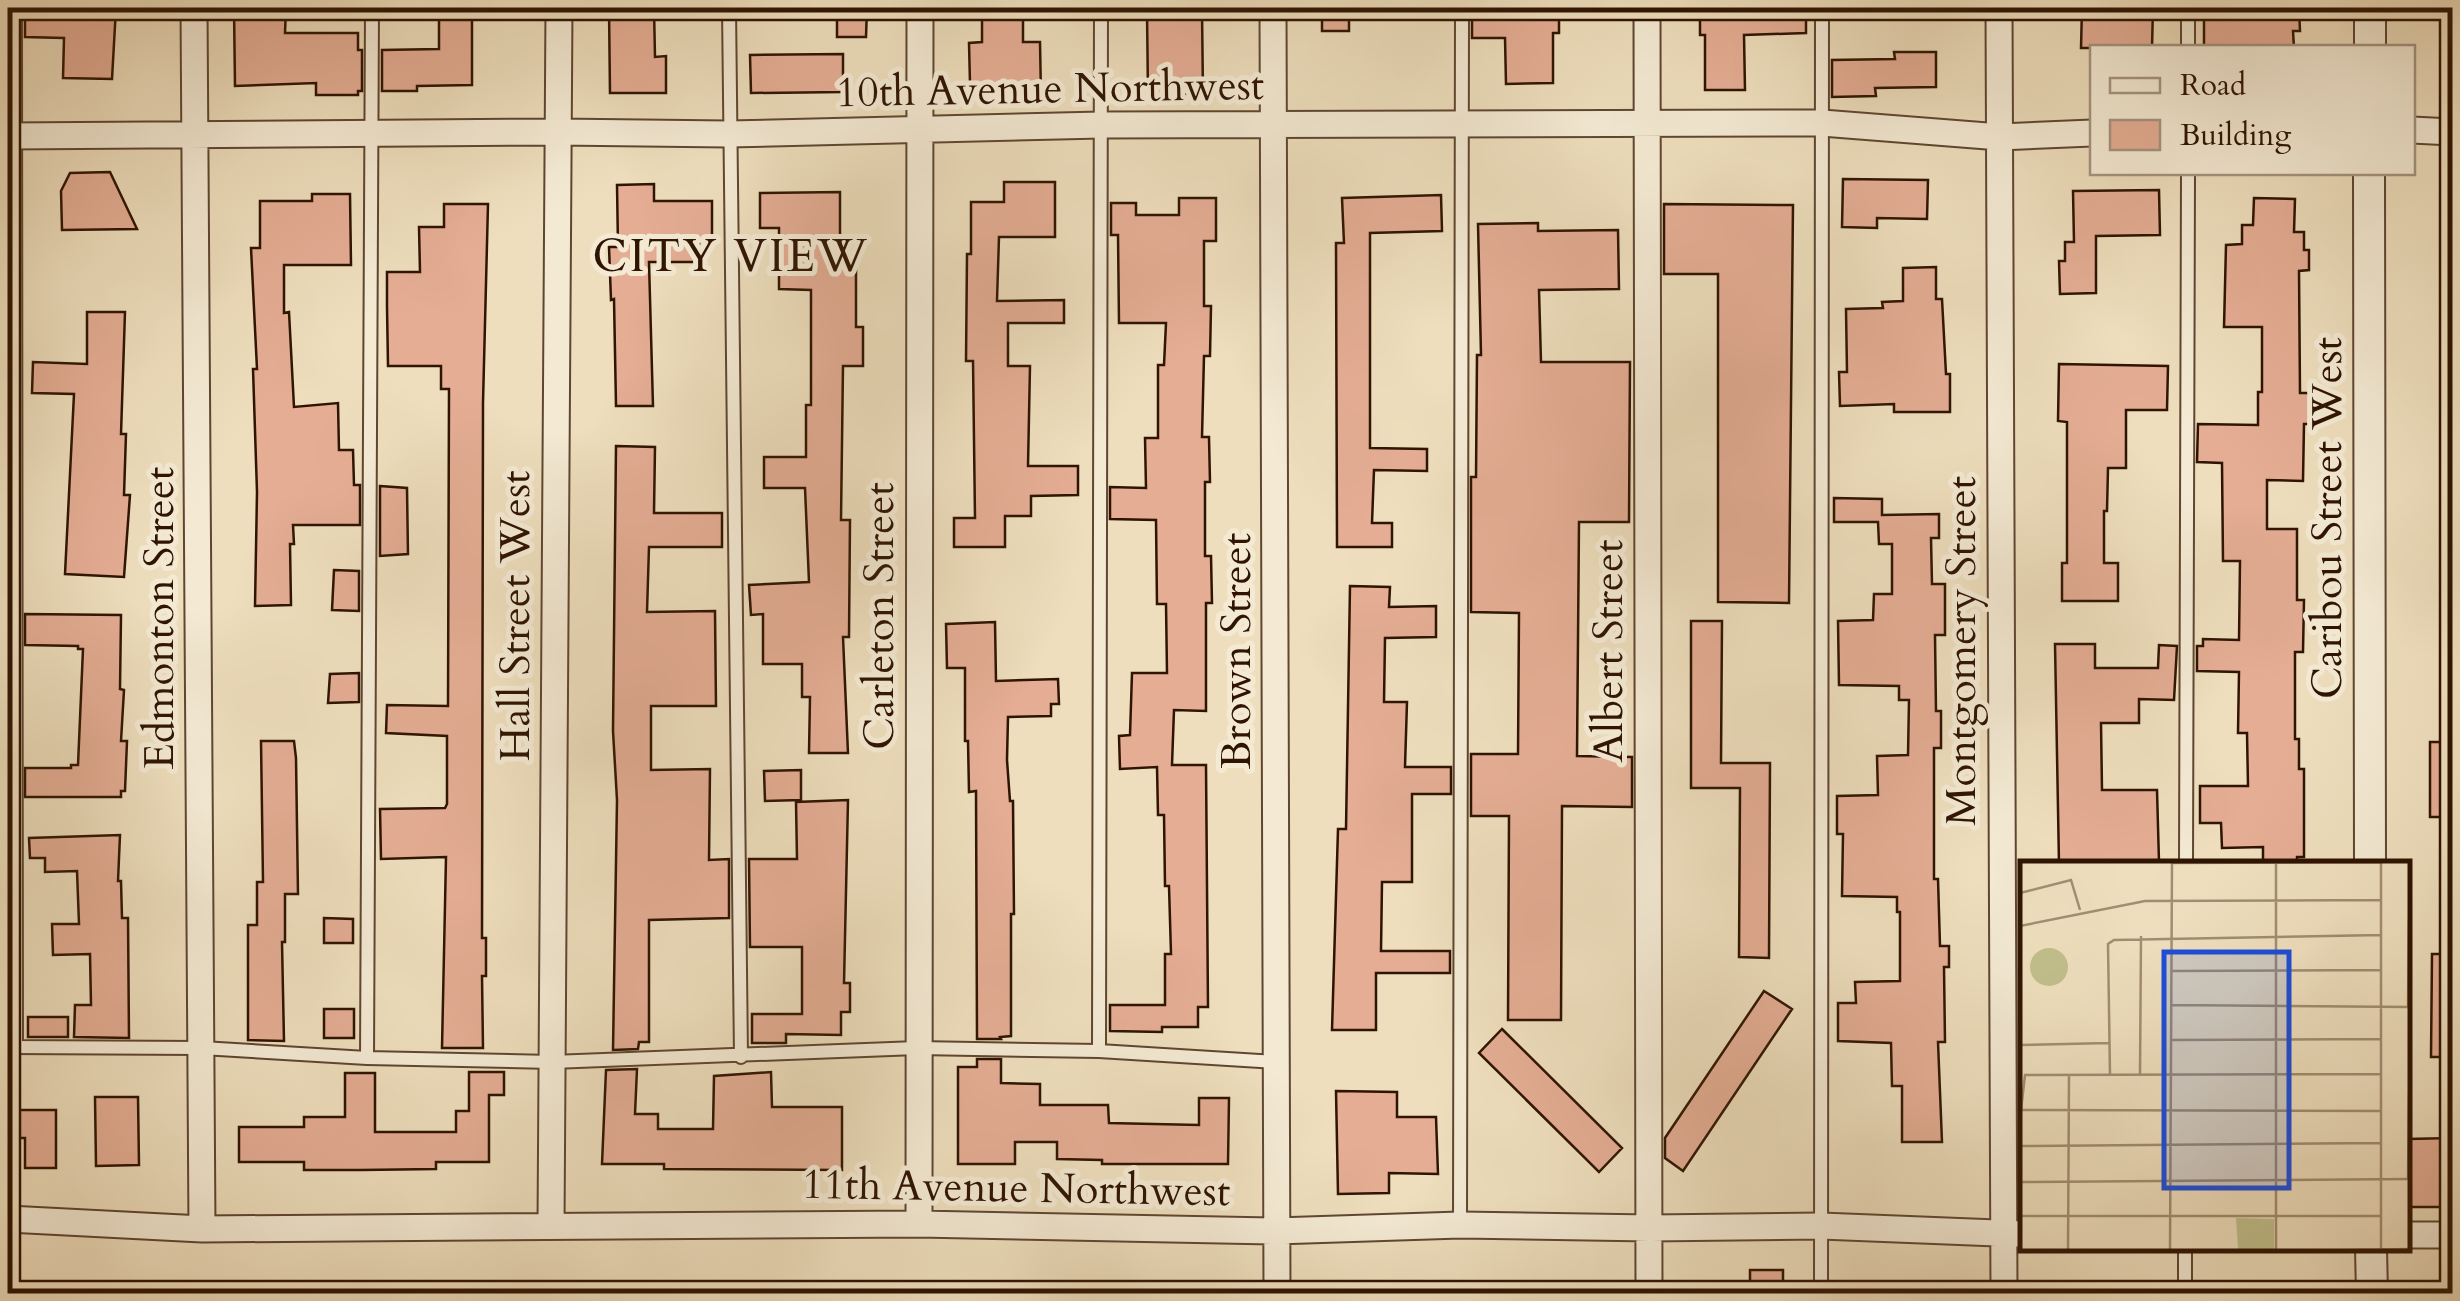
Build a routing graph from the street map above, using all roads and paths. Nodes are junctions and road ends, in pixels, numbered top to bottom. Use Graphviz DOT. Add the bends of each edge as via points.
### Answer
graph roads {
  1 [pos="15,8"];
  2 [pos="194,8"];
  3 [pos="372,8"];
  4 [pos="559,8"];
  5 [pos="729,8"];
  6 [pos="920,8"];
  7 [pos="1101,8"];
  8 [pos="1273,8"];
  9 [pos="1462,8"];
  10 [pos="1647,8"];
  11 [pos="1822,8"];
  12 [pos="2000,8"];
  13 [pos="2188,8"];
  14 [pos="2370,8"];
  15 [pos="2188,45"];
  16 [pos="2370,45"];
  17 [pos="1822,123"];
  18 [pos="1647,124"];
  19 [pos="1100,125"];
  20 [pos="1463,125"];
  21 [pos="1273,126"];
  22 [pos="920,130"];
  23 [pos="2415,130"];
  24 [pos="372,132"];
  25 [pos="558,132"];
  26 [pos="2452,132"];
  27 [pos="728,134"];
  28 [pos="2090,134"];
  29 [pos="195,135"];
  30 [pos="12,136"];
  31 [pos="2000,138"];
  32 [pos="2188,175"];
  33 [pos="2369,175"];
  34 [pos="2186,861"];
  35 [pos="2370,861"];
  36 [pos="12,1048"];
  37 [pos="202,1048"];
  38 [pos="917,1048"];
  39 [pos="1099,1051"];
  40 [pos="741,1056"];
  41 [pos="367,1058"];
  42 [pos="552,1062"];
  43 [pos="1278,1062"];
  44 [pos="8,1219"];
  45 [pos="919,1224"];
  46 [pos="1460,1225"];
  47 [pos="551,1226"];
  48 [pos="1822,1226"];
  49 [pos="1650,1228"];
  50 [pos="202,1229"];
  51 [pos="1276,1231"];
  52 [pos="2013,1235"];
  53 [pos="2410,1235"];
  54 [pos="2452,1235"];
  55 [pos="2185,1251"];
  56 [pos="2371,1251"];
  57 [pos="1277,1294"];
  58 [pos="1649,1294"];
  59 [pos="1821,1294"];
  60 [pos="2004,1294"];
  61 [pos="2185,1294"];
  62 [pos="2372,1294"];
  1 -- 30 [label="lane"];
  2 -- 29 [label="street, Edmonton Street"];
  3 -- 24 [label="lane"];
  4 -- 25 [label="street, Hall Street West"];
  5 -- 27 [label="lane"];
  6 -- 22 [label="street, Carleton Street"];
  7 -- 19 [label="lane"];
  8 -- 21 [label="street, Brown Street"];
  9 -- 20 [label="lane"];
  10 -- 18 [label="street, Albert Street"];
  11 -- 17 [label="lane"];
  12 -- 31 [label="street, Montgomery Street"];
  13 -- 15 [label="lane"];
  14 -- 16 [label="street"];
  17 -- 18 [label="street, 10th Avenue Northwest"];
  17 -- 31 [label="street, 10th Avenue Northwest"];
  17 -- 48 [label="lane"];
  18 -- 20 [label="street, 10th Avenue Northwest"];
  18 -- 49 [label="street, Albert Street"];
  19 -- 21 [label="street, 10th Avenue Northwest"];
  19 -- 22 [label="street, 10th Avenue Northwest"];
  19 -- 39 [label="lane"];
  20 -- 21 [label="street, 10th Avenue Northwest"];
  20 -- 46 [label="lane"];
  21 -- 43 [label="street, Brown Street"];
  22 -- 27 [label="street, 10th Avenue Northwest"];
  22 -- 38 [label="street, Carleton Street"];
  23 -- 26 [label="street"];
  24 -- 25 [label="street, 10th Avenue Northwest"];
  24 -- 29 [label="street, 10th Avenue Northwest"];
  24 -- 41 [label="lane"];
  25 -- 27 [label="street, 10th Avenue Northwest"];
  25 -- 42 [label="street, Hall Street West"];
  27 -- 40 [label="lane"];
  28 -- 31 [label="street, 10th Avenue Northwest"];
  29 -- 30 [label="street, 10th Avenue Northwest"];
  29 -- 37 [label="street, Edmonton Street"];
  30 -- 36 [label="lane"];
  31 -- 52 [label="street, Montgomery Street"];
  32 -- 34 [label="lane"];
  33 -- 35 [label="street, Caribou Street West"];
  36 -- 37 [label="lane"];
  37 -- 41 [label="lane"];
  37 -- 50 [label="street, Edmonton Street"];
  38 -- 39 [label="lane"];
  38 -- 40 [label="lane"];
  38 -- 45 [label="street, Carleton Street"];
  39 -- 43 [label="lane"];
  40 -- 42 [label="lane"];
  41 -- 42 [label="lane"];
  42 -- 47 [label="street, Hall Street West"];
  43 -- 51 [label="street, Brown Street"];
  44 -- 50 [label="street, 11th Avenue Northwest"];
  45 -- 47 [label="street, 11th Avenue Northwest"];
  45 -- 51 [label="street, 11th Avenue Northwest"];
  46 -- 49 [label="street, 11th Avenue Northwest"];
  46 -- 51 [label="street, 11th Avenue Northwest"];
  47 -- 50 [label="street, 11th Avenue Northwest"];
  48 -- 49 [label="street, 11th Avenue Northwest"];
  48 -- 52 [label="street, 11th Avenue Northwest"];
  48 -- 59 [label="lane"];
  49 -- 58 [label="street, Albert Street"];
  51 -- 57 [label="street, Brown Street"];
  52 -- 60 [label="street, Montgomery Street"];
  53 -- 54 [label="street"];
  55 -- 61 [label="lane"];
  56 -- 62 [label="street"];
}
